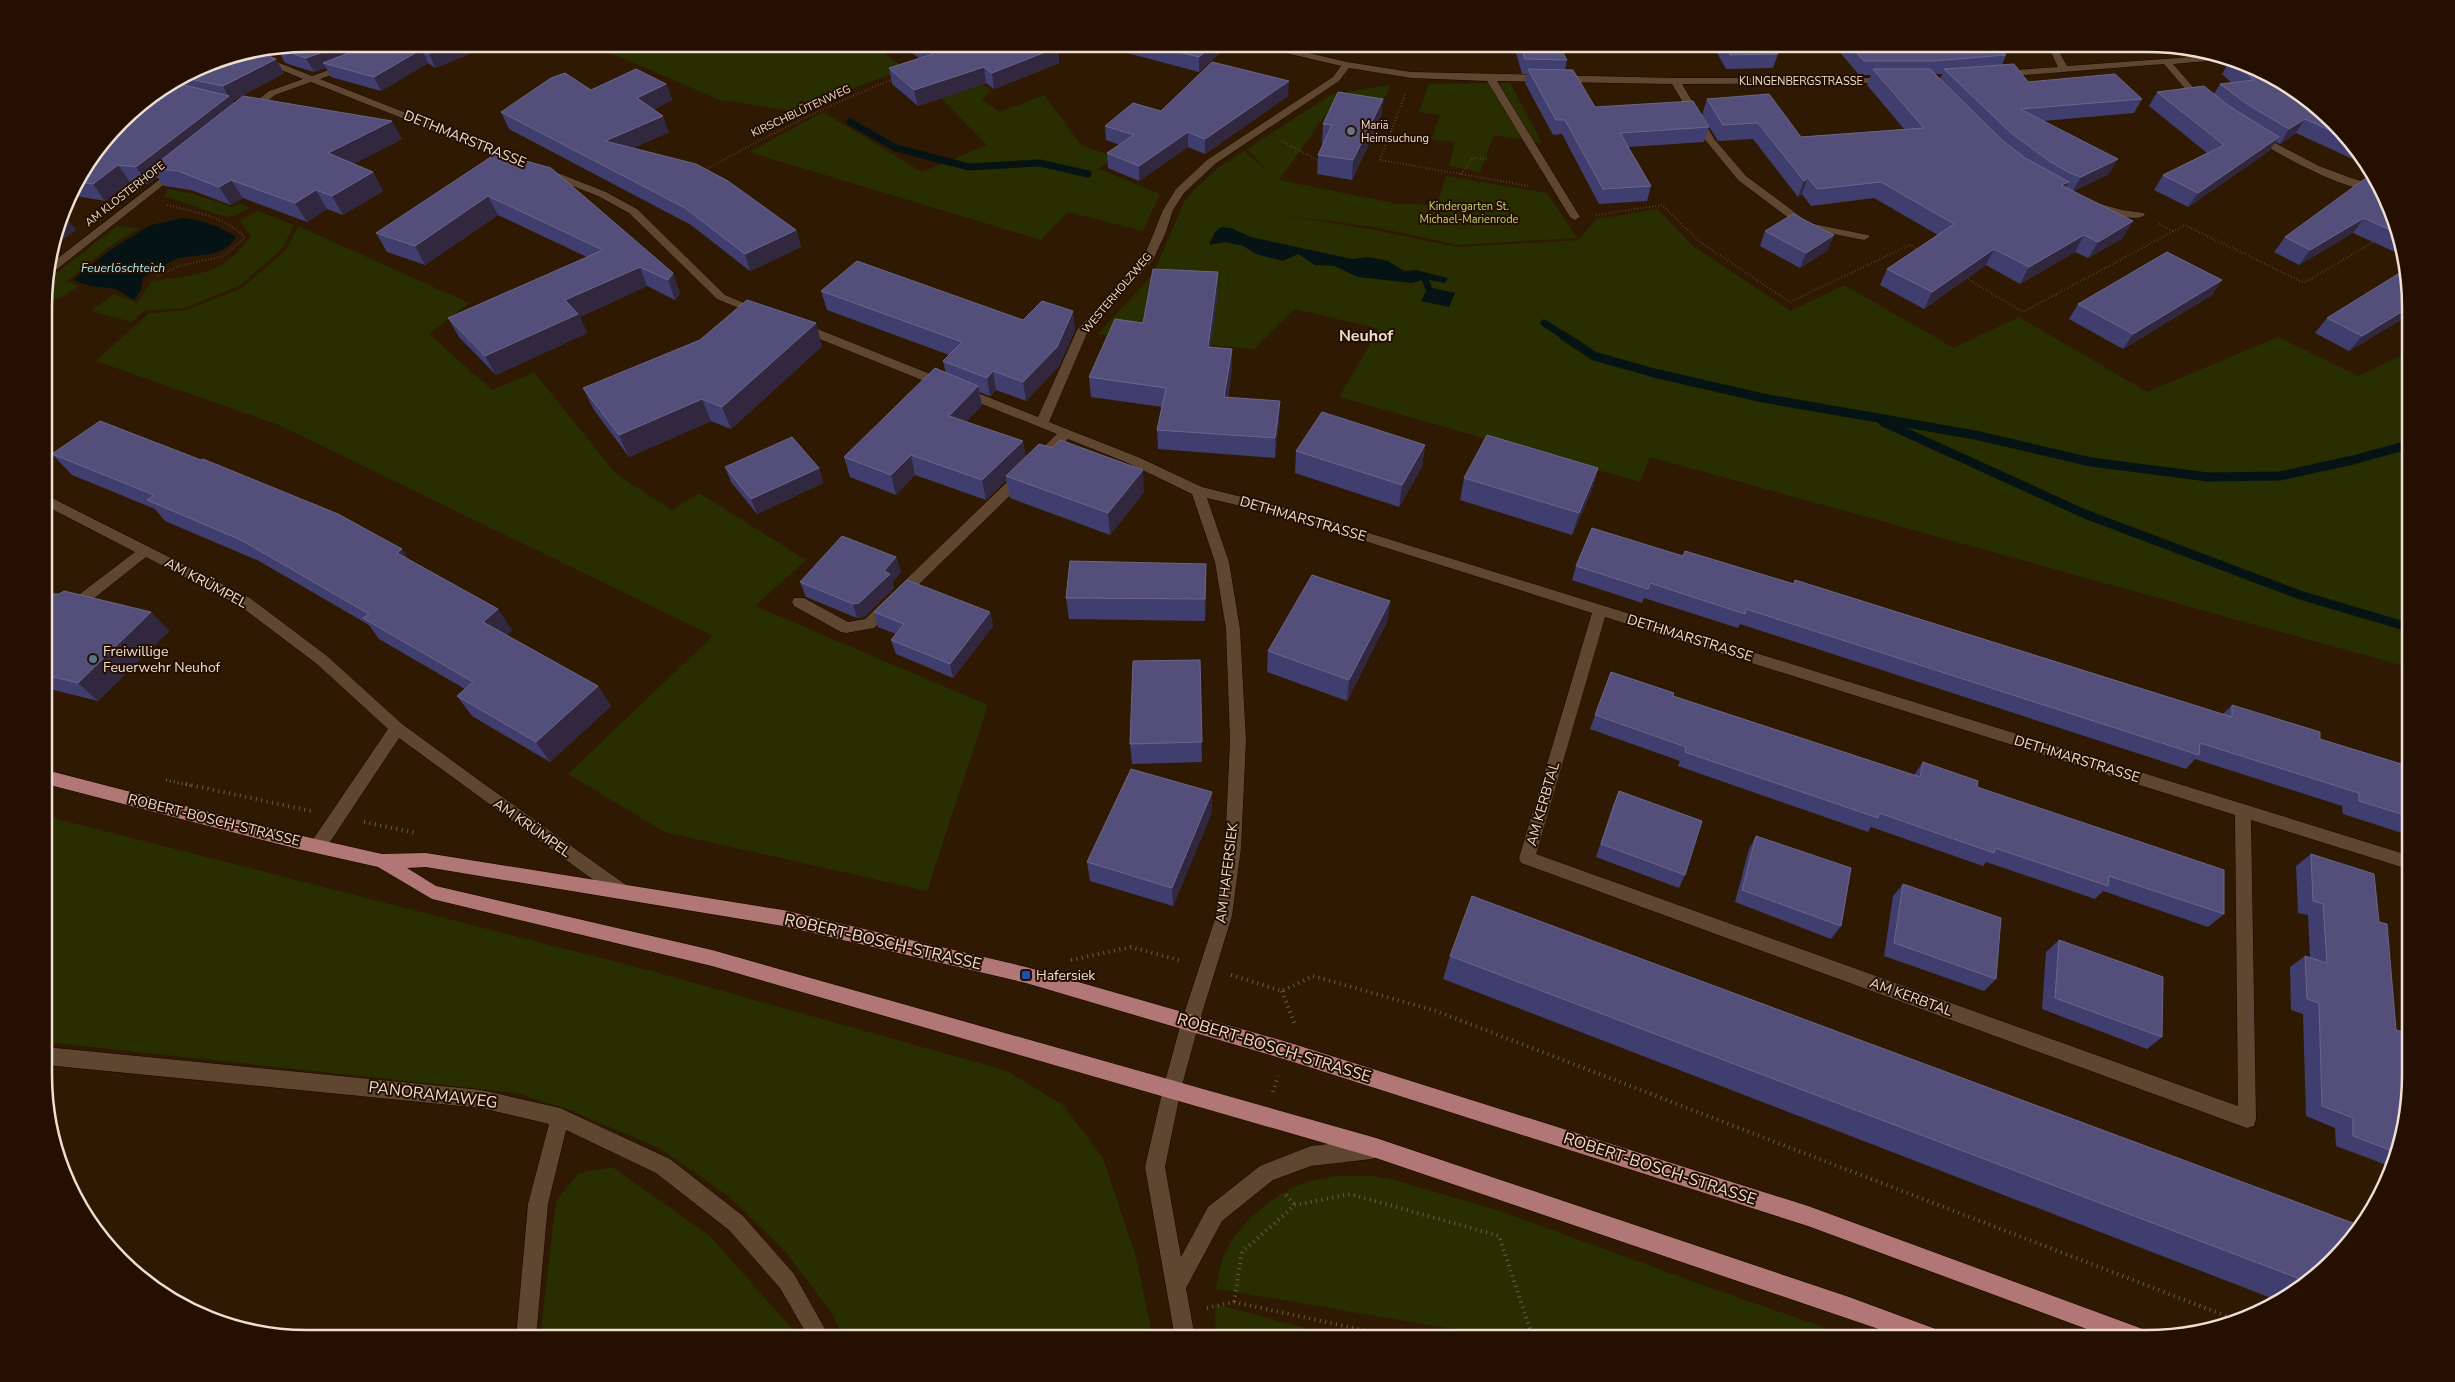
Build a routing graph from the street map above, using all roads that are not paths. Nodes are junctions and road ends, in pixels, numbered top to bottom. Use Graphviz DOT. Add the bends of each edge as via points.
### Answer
graph roads {
  1 [pos="1293,52"];
  2 [pos="2055,52"];
  3 [pos="257,57"];
  4 [pos="2202,58"];
  5 [pos="2165,60"];
  6 [pos="358,62"];
  7 [pos="1347,65"];
  8 [pos="2063,68"];
  9 [pos="1985,75"];
  10 [pos="1490,78"];
  11 [pos="312,80"];
  12 [pos="1898,80"];
  13 [pos="1676,81"];
  14 [pos="2210,104"];
  15 [pos="237,107"];
  16 [pos="2245,128"];
  17 [pos="189,160"];
  18 [pos="2372,188"];
  19 [pos="2078,200"];
  20 [pos="2140,215"];
  21 [pos="1576,218"];
  22 [pos="1864,237"];
  23 [pos="56,264"];
  24 [pos="772,317"];
  25 [pos="790,323"];
  26 [pos="1042,423"];
  27 [pos="1066,433"];
  28 [pos="1198,491"];
  29 [pos="52,503"];
  30 [pos="145,551"];
  31 [pos="799,602"];
  32 [pos="73,607"];
  33 [pos="1600,610"];
  34 [pos="397,728"];
  35 [pos="52,779"];
  36 [pos="2243,810"];
  37 [pos="318,846"];
  38 [pos="2402,860"];
  39 [pos="382,861"];
  40 [pos="620,890"];
  41 [pos="1190,1023"];
  42 [pos="52,1057"];
  43 [pos="1172,1089"];
  44 [pos="560,1117"];
  45 [pos="1376,1148"];
  46 [pos="1175,1288"];
  47 [pos="527,1330"];
  48 [pos="815,1330"];
  49 [pos="1183,1330"];
  50 [pos="1912,1330"];
  51 [pos="2118,1330"];
  1 -- 7 [label="street, KLINGENBERGSTRASSE"];
  2 -- 8 [label="street"];
  3 -- 11 [label="street, DETHMARSTRASSE"];
  4 -- 5 [label="street"];
  5 -- 8 [label="street"];
  5 -- 14 [label="street" via="2190,89"];
  6 -- 11 [label="street"];
  7 -- 10 [label="street, KLINGENBERGSTRASSE" via="1411,75"];
  7 -- 26 [label="street, WESTERHOLZWEG" via="1336,79 1211,162 1180,191 1168,210 1148,258 1083,330"];
  8 -- 9 [label="street"];
  10 -- 13 [label="street, KLINGENBERGSTRASSE"];
  10 -- 21 [label="street"];
  11 -- 15 [label="street" via="272,93 248,113"];
  11 -- 24 [label="street, DETHMARSTRASSE" via="602,194 633,211 721,297"];
  12 -- 13 [label="street, KLINGENBERGSTRASSE"];
  13 -- 22 [label="street" via="1711,141 1742,178 1806,226"];
  16 -- 18 [label="street" via="2308,163 2358,185"];
  17 -- 23 [label="street, AM KLOSTERHOFE"];
  19 -- 20 [label="street" via="2121,213"];
  25 -- 26 [label="street, DETHMARSTRASSE"];
  26 -- 27 [label="street, DETHMARSTRASSE"];
  27 -- 28 [label="street, DETHMARSTRASSE"];
  27 -- 31 [label="street" via="869,624 846,628"];
  28 -- 33 [label="street, DETHMARSTRASSE" via="1292,514"];
  28 -- 41 [label="street, AM HAFERSIEK" via="1222,562 1233,629 1238,741 1234,848 1224,916"];
  29 -- 30 [label="street, AM KRÜMPEL"];
  30 -- 32 [label="street"];
  30 -- 34 [label="street, AM KRÜMPEL" via="245,602 322,660"];
  33 -- 36 [label="street, DETHMARSTRASSE"];
  33 -- 36 [label="street, AM KERBTAL" via="1527,858 2247,1120"];
  34 -- 37 [label="street"];
  34 -- 40 [label="street, AM KRÜMPEL"];
  35 -- 37 [label="main road, ROBERT-BOSCH-STRASSE"];
  36 -- 38 [label="street, DETHMARSTRASSE"];
  37 -- 39 [label="main road, ROBERT-BOSCH-STRASSE"];
  39 -- 40 [label="main road, ROBERT-BOSCH-STRASSE" via="426,860"];
  39 -- 43 [label="main road, ROBERT-BOSCH-STRASSE" via="432,892 712,958"];
  40 -- 41 [label="main road, ROBERT-BOSCH-STRASSE" via="802,922 1026,975"];
  41 -- 43 [label="street, AM HAFERSIEK"];
  41 -- 51 [label="main road, ROBERT-BOSCH-STRASSE" via="1296,1053 1808,1216"];
  42 -- 44 [label="street, PANORAMAWEG" via="481,1098"];
  43 -- 45 [label="main road, ROBERT-BOSCH-STRASSE"];
  43 -- 46 [label="street, AM HAFERSIEK" via="1155,1167"];
  44 -- 47 [label="street" via="538,1204"];
  44 -- 48 [label="street, PANORAMAWEG" via="663,1166 736,1224 787,1281"];
  45 -- 46 [label="street" via="1310,1156 1267,1173 1215,1214"];
  45 -- 50 [label="main road, ROBERT-BOSCH-STRASSE"];
  46 -- 49 [label="street, AM HAFERSIEK"];
}
